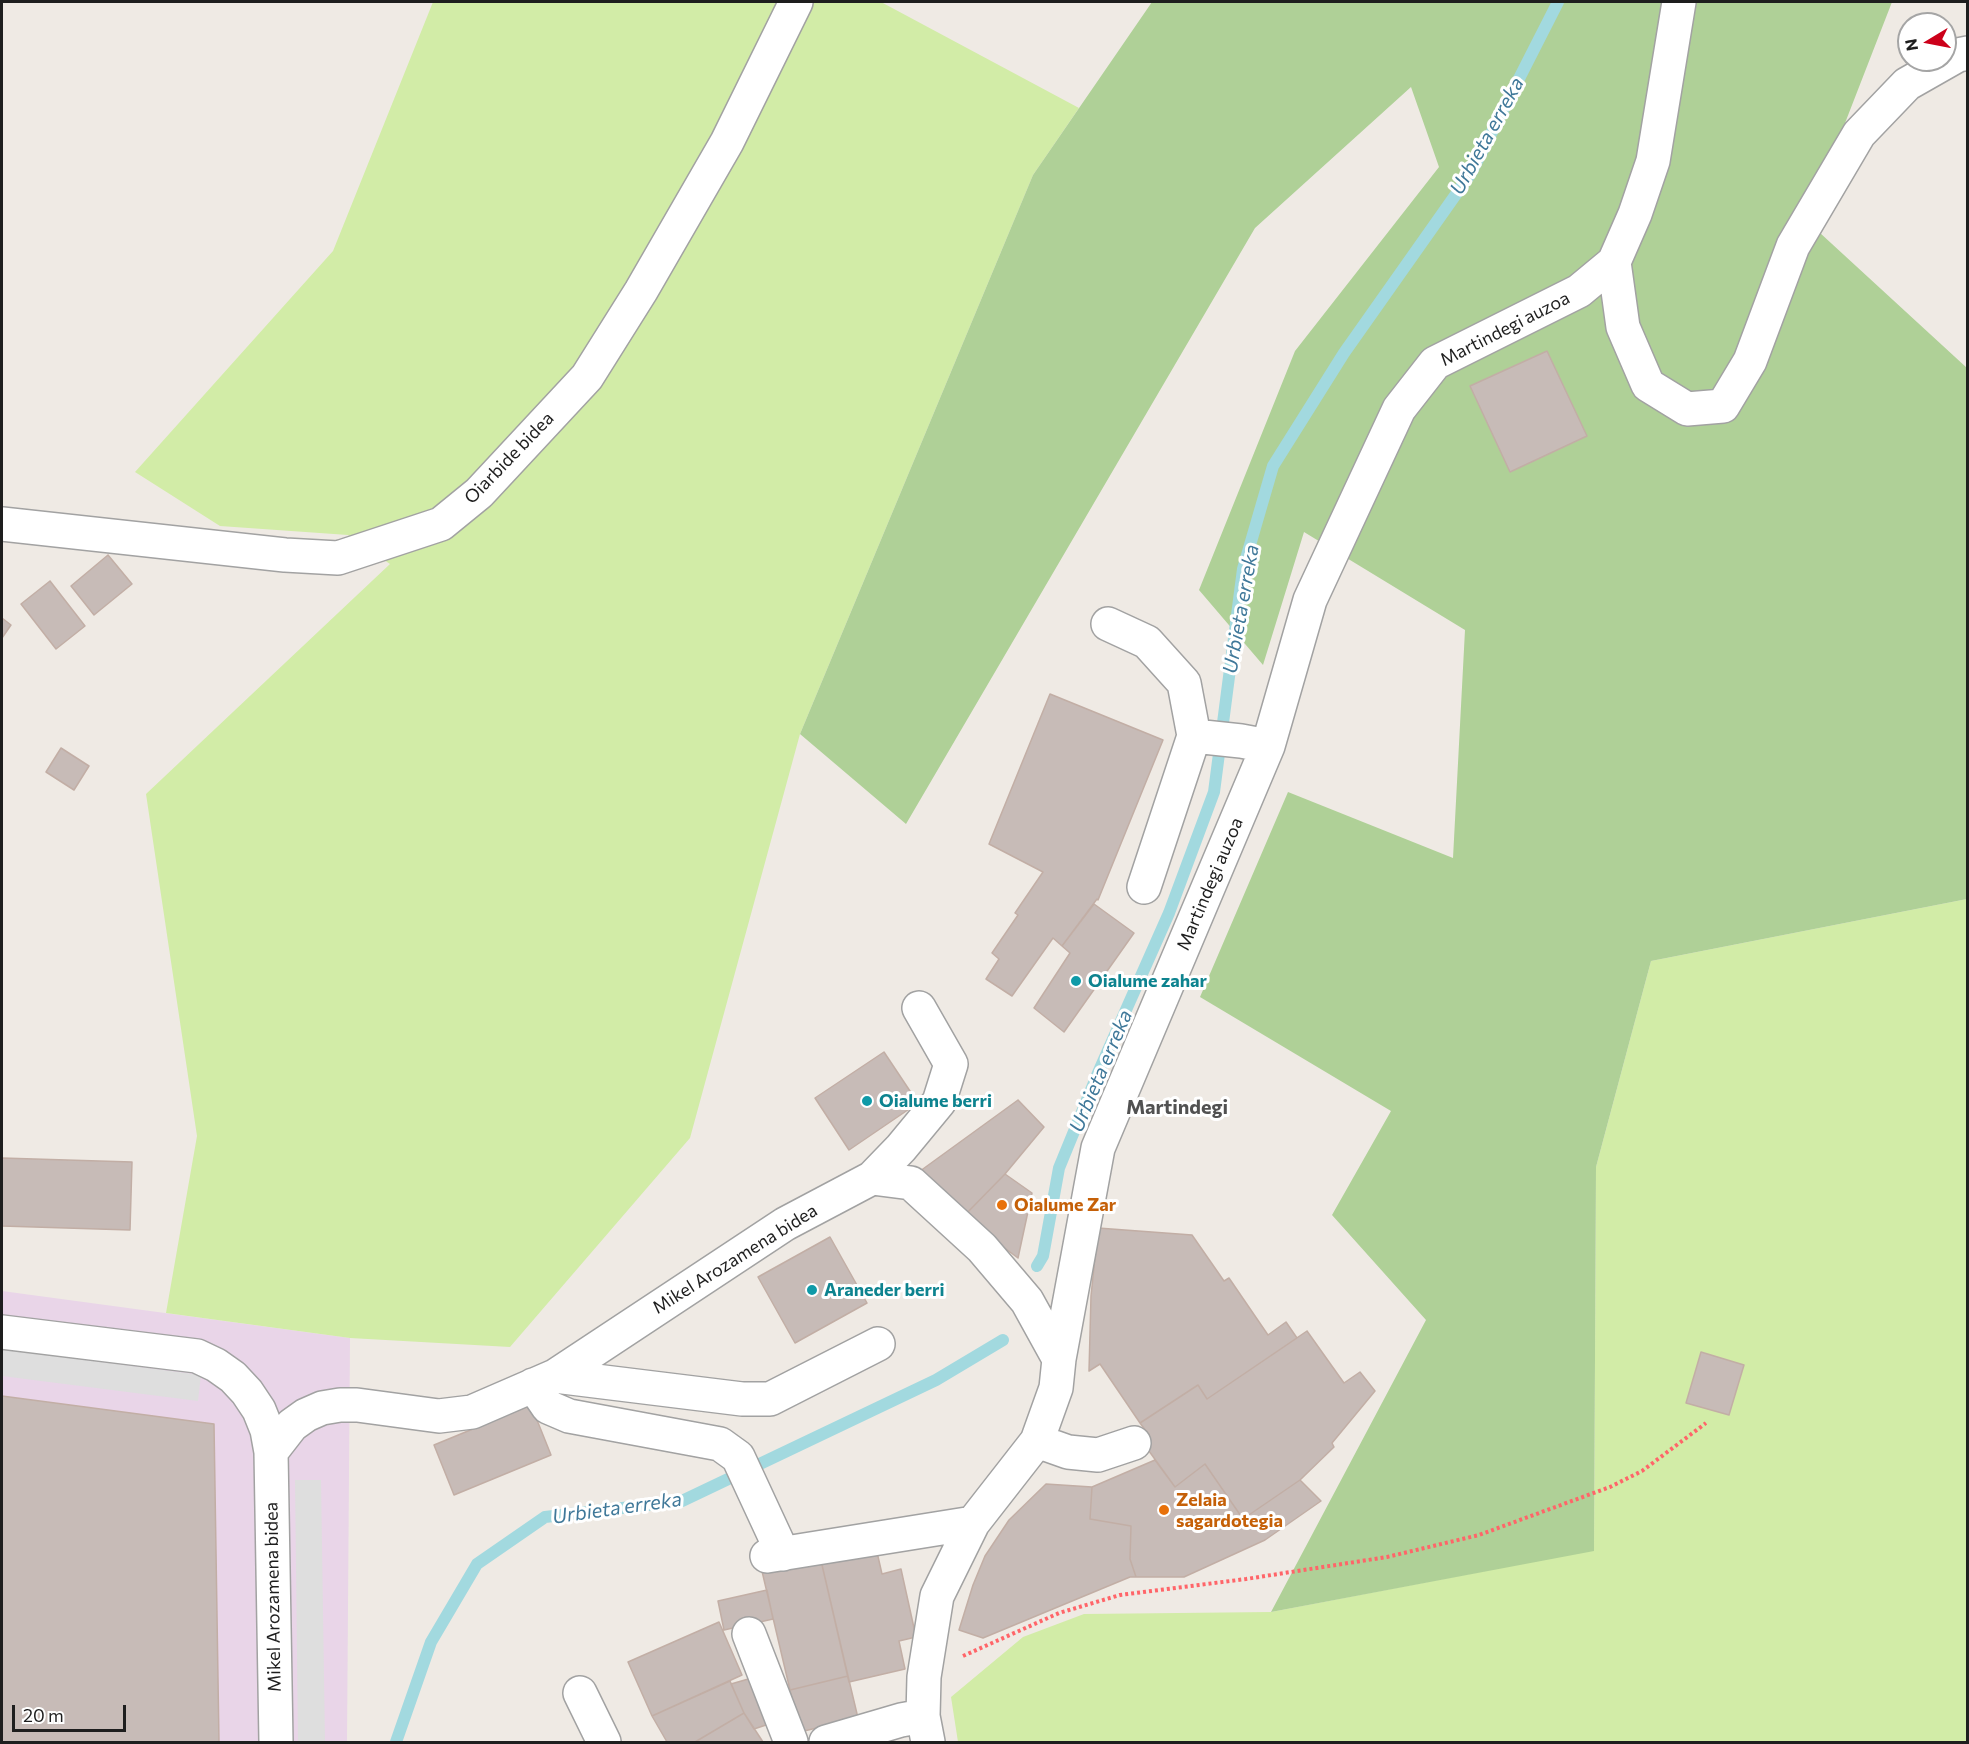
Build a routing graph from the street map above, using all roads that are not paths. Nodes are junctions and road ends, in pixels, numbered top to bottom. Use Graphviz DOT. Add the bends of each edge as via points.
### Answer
graph roads {
  1 [pos="796,2"];
  2 [pos="1679,2"];
  3 [pos="1968,53"];
  4 [pos="1614,262"];
  5 [pos="2,524"];
  6 [pos="1108,624"];
  7 [pos="1199,737"];
  8 [pos="1255,744"];
  9 [pos="1144,887"];
  10 [pos="918,1008"];
  11 [pos="872,1178"];
  12 [pos="2,1332"];
  13 [pos="878,1344"];
  14 [pos="1059,1359"];
  15 [pos="544,1381"];
  16 [pos="1037,1441"];
  17 [pos="1134,1443"];
  18 [pos="271,1452"];
  19 [pos="973,1523"];
  20 [pos="749,1634"];
  21 [pos="580,1693"];
  22 [pos="925,1729"];
  23 [pos="276,1743"];
  24 [pos="604,1743"];
  25 [pos="791,1743"];
  26 [pos="826,1743"];
  1 -- 5 [label="street, Oiarbide bidea" via="727,142 587,377 479,493 441,524 338,558"];
  2 -- 4 [label="street, Martindegi auzoa" via="1653,161"];
  3 -- 4 [label="street" via="1907,84 1859,134 1792,246 1750,361 1723,406 1687,409 1648,384 1623,327"];
  4 -- 8 [label="street, Martindegi auzoa" via="1578,291 1436,363 1399,409 1311,600"];
  6 -- 7 [label="street" via="1147,642 1184,683"];
  7 -- 8 [label="street"];
  7 -- 9 [label="street"];
  8 -- 14 [label="street, Martindegi auzoa" via="1098,1148"];
  10 -- 11 [label="street, Mikel Arozamena bidea" via="951,1064 939,1102"];
  11 -- 14 [label="street" via="911,1183 982,1248 1028,1301"];
  11 -- 15 [label="street, Mikel Arozamena bidea" via="785,1224"];
  12 -- 18 [label="street, Mikel Arozamena bidea" via="197,1356 233,1377 247,1392 263,1420"];
  13 -- 15 [label="street" via="771,1399"];
  14 -- 16 [label="street, Martindegi auzoa" via="1056,1388"];
  15 -- 18 [label="street, Mikel Arozamena bidea" via="471,1412 439,1416 357,1405 322,1408 292,1425"];
  15 -- 19 [label="street" via="549,1407 569,1416 720,1444 738,1457 775,1555"];
  16 -- 17 [label="street" via="1068,1452 1098,1455"];
  16 -- 19 [label="street, Martindegi auzoa"];
  18 -- 23 [label="street, Mikel Arozamena bidea"];
  19 -- 22 [label="street, Martindegi auzoa" via="937,1596 924,1677"];
  20 -- 25 [label="street"];
  21 -- 24 [label="street"];
  22 -- 26 [label="street" via="900,1720"];
}
